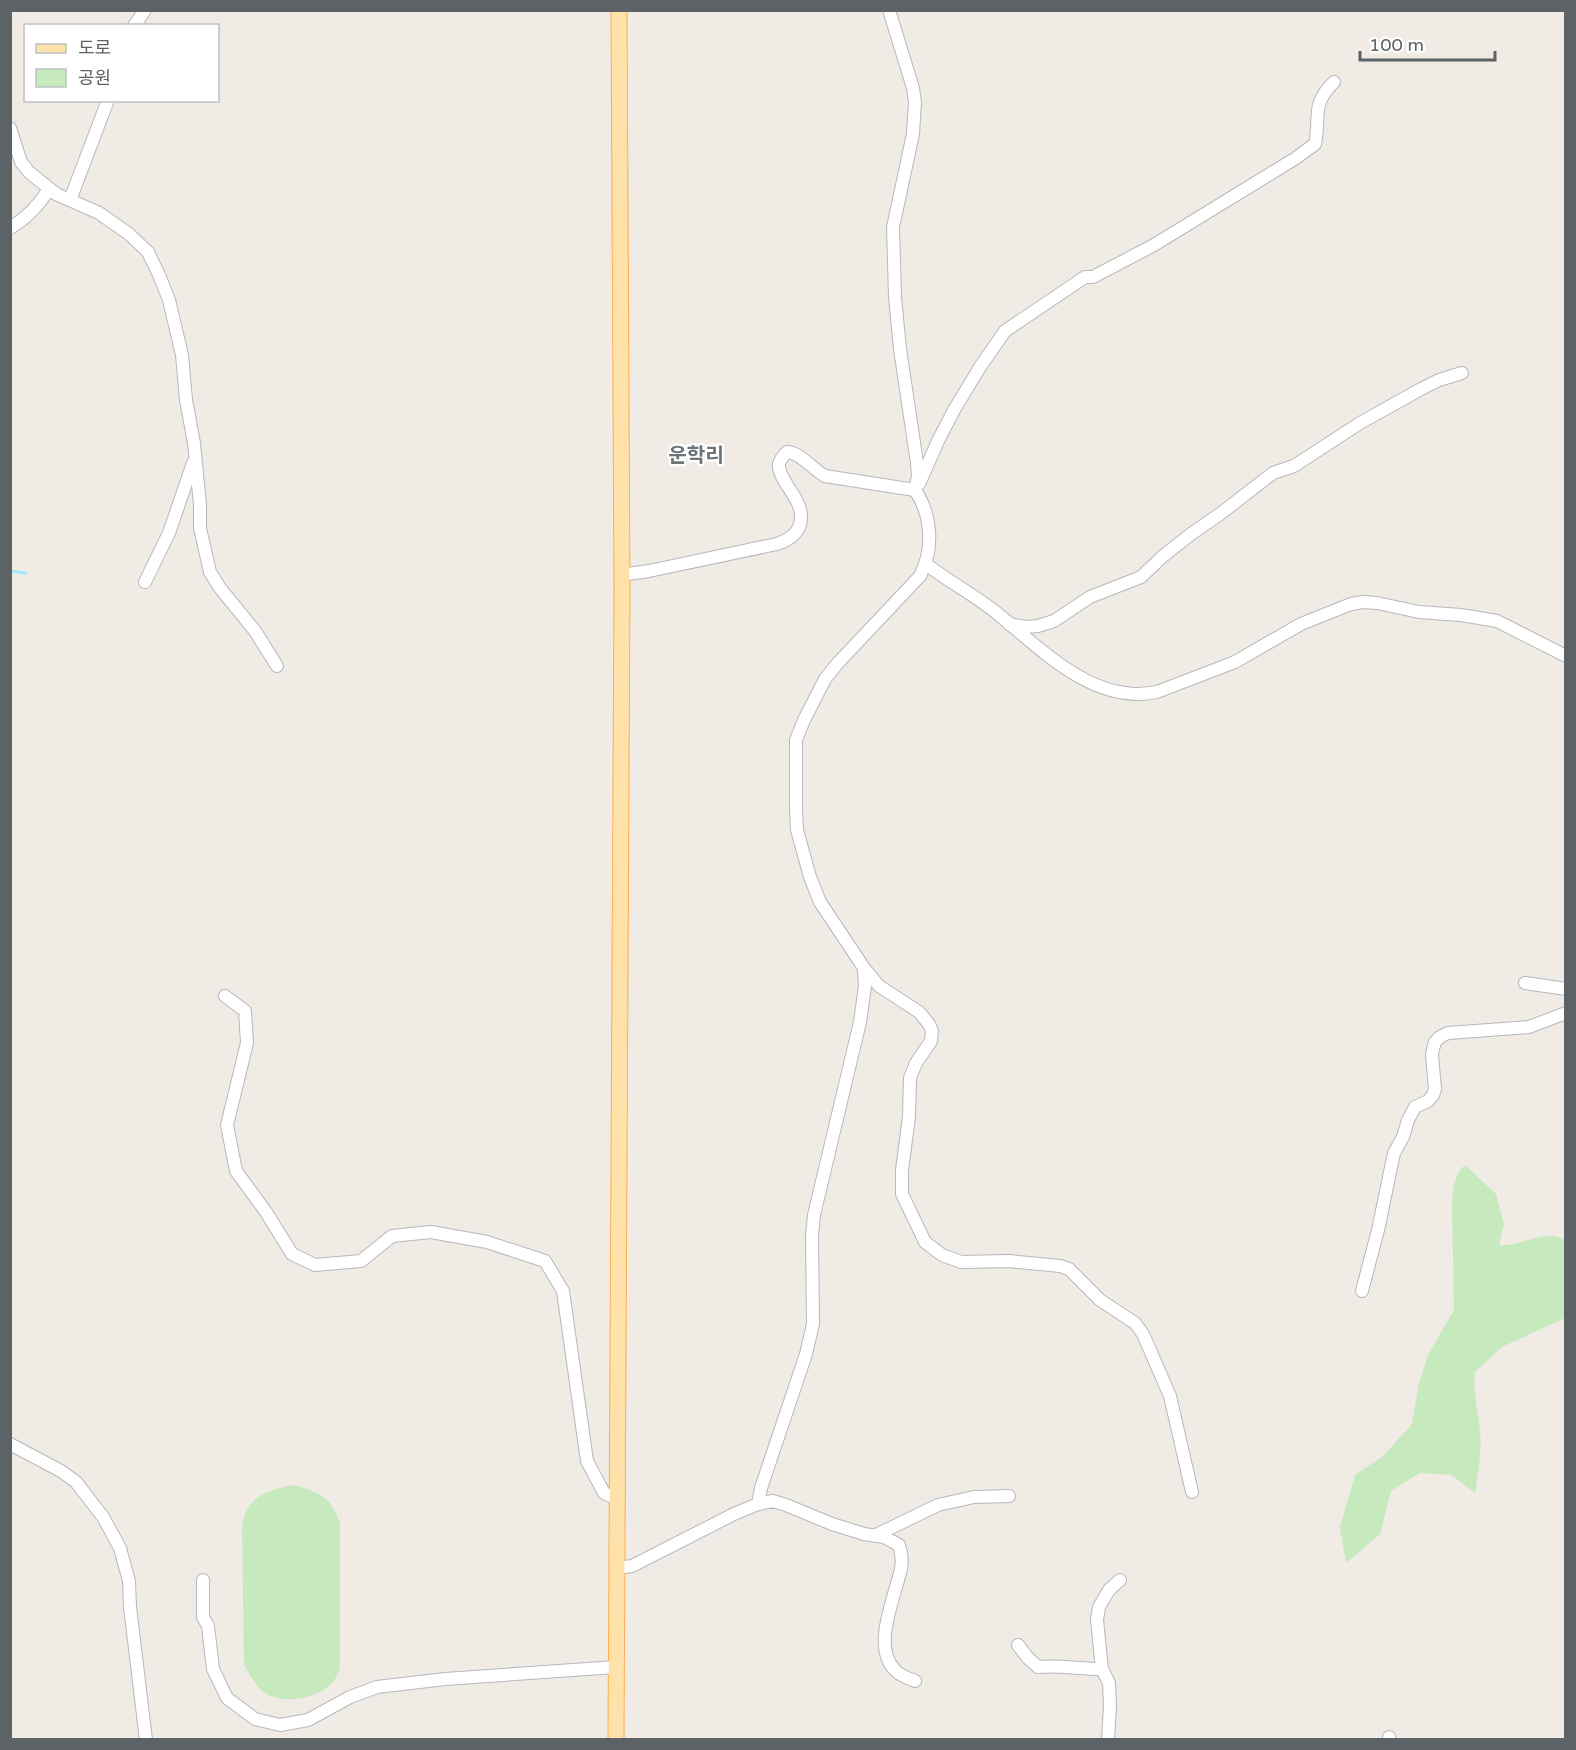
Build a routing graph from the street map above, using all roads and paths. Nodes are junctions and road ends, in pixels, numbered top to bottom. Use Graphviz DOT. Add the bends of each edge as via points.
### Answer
graph roads {
  1 [pos="145,10"];
  2 [pos="619,10"];
  3 [pos="889,10"];
  4 [pos="136,24"];
  5 [pos="1334,82"];
  6 [pos="107,102"];
  7 [pos="10,128"];
  8 [pos="49,189"];
  9 [pos="70,200"];
  10 [pos="10,228"];
  11 [pos="1462,373"];
  12 [pos="195,459"];
  13 [pos="915,490"];
  14 [pos="926,564"];
  15 [pos="621,575"];
  16 [pos="145,582"];
  17 [pos="1007,623"];
  18 [pos="1566,656"];
  19 [pos="277,666"];
  20 [pos="864,968"];
  21 [pos="1525,983"];
  22 [pos="1566,989"];
  23 [pos="225,996"];
  24 [pos="1566,1013"];
  25 [pos="1362,1291"];
  26 [pos="12,1446"];
  27 [pos="1192,1492"];
  28 [pos="1009,1496"];
  29 [pos="617,1499"];
  30 [pos="758,1504"];
  31 [pos="876,1535"];
  32 [pos="616,1568"];
  33 [pos="203,1580"];
  34 [pos="1120,1580"];
  35 [pos="1018,1645"];
  36 [pos="616,1667"];
  37 [pos="1102,1669"];
  38 [pos="915,1681"];
  39 [pos="146,1740"];
  40 [pos="616,1740"];
  41 [pos="1108,1740"];
  1 -- 4 [label="street"];
  2 -- 15 [label="main road"];
  3 -- 13 [label="street" via="915,102 913,134 893,226 900,348 917,464"];
  5 -- 13 [label="street" via="1319,101 1315,144 1154,245 1093,277 1085,277 1005,330 954,410"];
  6 -- 9 [label="street"];
  7 -- 8 [label="street" via="21,162"];
  8 -- 9 [label="street"];
  8 -- 10 [label="street" via="41,202"];
  9 -- 12 [label="street" via="99,213 148,252 170,300 182,355"];
  11 -- 17 [label="street" via="1421,389 1294,466 1273,473 1142,577 1090,597 1038,627"];
  12 -- 16 [label="street" via="169,533"];
  12 -- 19 [label="street" via="200,528 210,572"];
  13 -- 14 [label="street" via="928,524"];
  13 -- 15 [label="street" via="825,476 800,456 787,452 779,464 780,470 800,504 801,514 801,523 791,537 777,544"];
  14 -- 17 [label="street"];
  14 -- 20 [label="street" via="920,576 825,679 796,740 798,830 810,877 820,902"];
  15 -- 29 [label="main road"];
  17 -- 18 [label="street" via="1087,680 1109,690 1145,695 1235,662 1301,624 1363,602 1488,618"];
  20 -- 27 [label="street" via="879,986 919,1012 932,1031 931,1041 910,1078 901,1182 902,1194 925,1242 942,1255 961,1262 1009,1262 1069,1269 1100,1300 1135,1323 1170,1396"];
  20 -- 30 [label="street" via="866,986 860,1022 814,1215 813,1324"];
  21 -- 22 [label="street"];
  23 -- 29 [label="street" via="245,1011 247,1043 227,1125 236,1171 292,1254 315,1265 360,1262 392,1236 431,1232 487,1242 545,1261 563,1291 587,1461 604,1493"];
  24 -- 25 [label="street" via="1529,1027 1448,1033 1435,1042 1435,1089 1428,1101 1415,1107 1394,1153"];
  26 -- 39 [label="street" via="76,1482 103,1517 120,1548 129,1581"];
  28 -- 31 [label="street" via="974,1497 938,1505"];
  29 -- 32 [label="main road"];
  30 -- 31 [label="street" via="773,1501 832,1524"];
  30 -- 32 [label="street" via="632,1566"];
  31 -- 38 [label="street" via="899,1545 902,1555 886,1620 886,1653 894,1670"];
  32 -- 36 [label="main road"];
  33 -- 36 [label="street" via="203,1617 208,1626 213,1670 227,1698 255,1719 280,1725 308,1720 377,1687"];
  34 -- 37 [label="street" via="1099,1607"];
  35 -- 37 [label="street" via="1038,1667"];
  36 -- 40 [label="main road"];
  37 -- 41 [label="street" via="1109,1683"];
}
